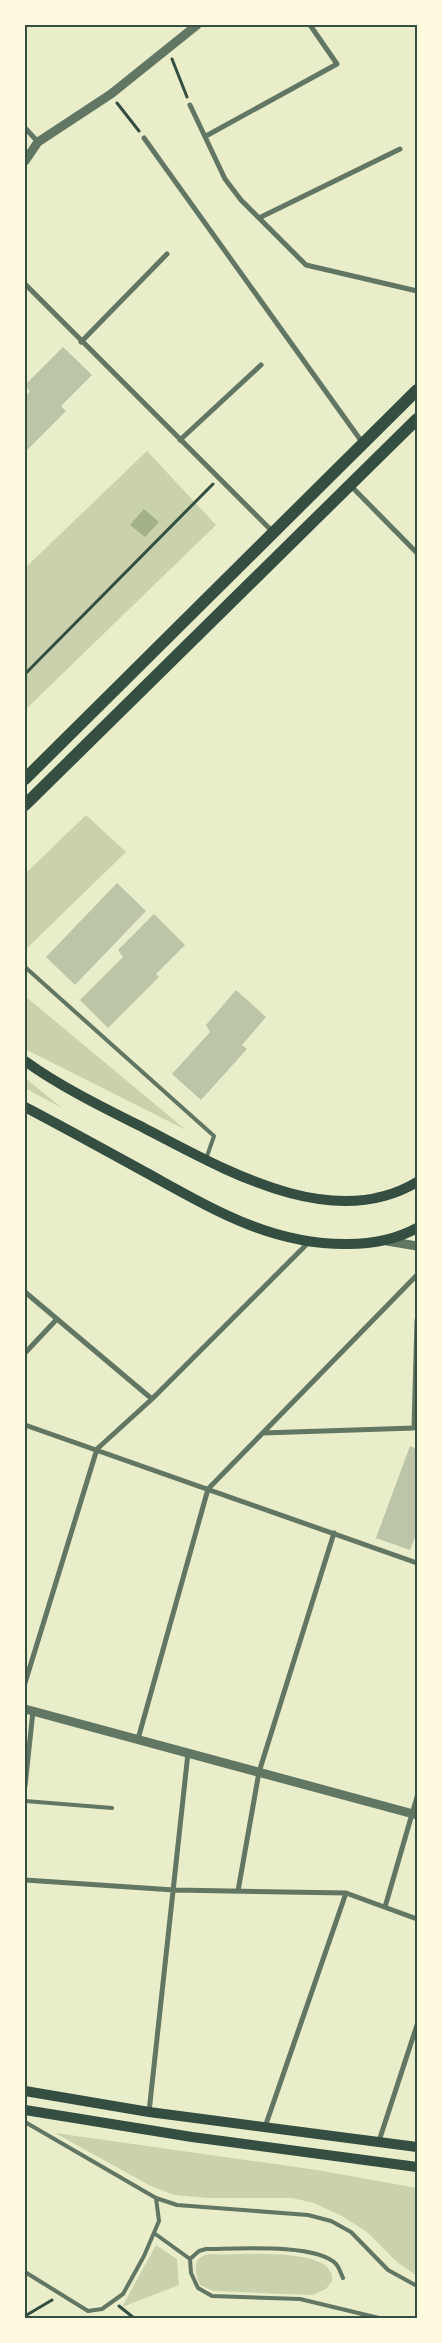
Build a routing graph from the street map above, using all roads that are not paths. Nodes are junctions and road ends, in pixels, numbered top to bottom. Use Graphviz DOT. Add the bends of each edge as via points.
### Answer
graph roads {
  1 [pos="197,25"];
  2 [pos="310,25"];
  3 [pos="190,105"];
  4 [pos="25,128"];
  5 [pos="206,136"];
  6 [pos="144,138"];
  7 [pos="38,142"];
  8 [pos="400,149"];
  9 [pos="25,161"];
  10 [pos="259,218"];
  11 [pos="167,254"];
  12 [pos="25,284"];
  13 [pos="417,291"];
  14 [pos="81,342"];
  15 [pos="261,365"];
  16 [pos="417,390"];
  17 [pos="417,418"];
  18 [pos="180,440"];
  19 [pos="363,444"];
  20 [pos="350,485"];
  21 [pos="274,532"];
  22 [pos="417,553"];
  23 [pos="25,778"];
  24 [pos="25,804"];
  25 [pos="25,967"];
  26 [pos="25,1061"];
  27 [pos="25,1107"];
  28 [pos="206,1160"];
  29 [pos="417,1182"];
  30 [pos="417,1228"];
  31 [pos="387,1241"];
  32 [pos="309,1242"];
  33 [pos="417,1246"];
  34 [pos="417,1275"];
  35 [pos="25,1292"];
  36 [pos="57,1319"];
  37 [pos="417,1320"];
  38 [pos="25,1353"];
  39 [pos="152,1399"];
  40 [pos="25,1424"];
  41 [pos="263,1433"];
  42 [pos="97,1449"];
  43 [pos="208,1489"];
  44 [pos="334,1533"];
  45 [pos="417,1563"];
  46 [pos="25,1683"];
  47 [pos="29,1710"];
  48 [pos="138,1739"];
  49 [pos="188,1753"];
  50 [pos="259,1772"];
  51 [pos="25,1786"];
  52 [pos="417,1797"];
  53 [pos="25,1801"];
  54 [pos="112,1808"];
  55 [pos="414,1814"];
  56 [pos="25,1880"];
  57 [pos="174,1890"];
  58 [pos="238,1891"];
  59 [pos="346,1893"];
  60 [pos="385,1907"];
  61 [pos="417,1919"];
  62 [pos="417,2024"];
  63 [pos="25,2092"];
  64 [pos="25,2110"];
  65 [pos="149,2112"];
  66 [pos="25,2122"];
  67 [pos="264,2128"];
  68 [pos="379,2141"];
  69 [pos="417,2147"];
  70 [pos="417,2167"];
  71 [pos="156,2198"];
  72 [pos="154,2233"];
  73 [pos="190,2259"];
  74 [pos="25,2272"];
  75 [pos="343,2278"];
  76 [pos="417,2286"];
  77 [pos="379,2318"];
  1 -- 7 [label="street" via="111,94"];
  2 -- 5 [label="street" via="338,64"];
  3 -- 5 [label="street"];
  4 -- 7 [label="street"];
  5 -- 10 [label="street" via="225,179"];
  6 -- 19 [label="street"];
  7 -- 9 [label="street"];
  8 -- 10 [label="street"];
  10 -- 13 [label="street" via="306,265"];
  11 -- 14 [label="street"];
  12 -- 14 [label="street"];
  14 -- 18 [label="street"];
  15 -- 18 [label="street"];
  16 -- 19 [label="main road"];
  17 -- 20 [label="main road"];
  18 -- 21 [label="street"];
  19 -- 21 [label="main road"];
  20 -- 22 [label="street"];
  20 -- 24 [label="main road"];
  21 -- 23 [label="main road"];
  25 -- 28 [label="lane" via="214,1136"];
  26 -- 28 [label="main road" via="119,1116"];
  27 -- 32 [label="main road" via="234,1219 264,1232"];
  28 -- 29 [label="main road" via="290,1194 318,1200 348,1202 387,1196"];
  30 -- 31 [label="main road"];
  31 -- 32 [label="main road" via="362,1244"];
  31 -- 33 [label="street"];
  32 -- 39 [label="street"];
  34 -- 41 [label="street"];
  35 -- 36 [label="street"];
  36 -- 38 [label="street"];
  36 -- 39 [label="street"];
  37 -- 41 [label="street" via="414,1428"];
  39 -- 42 [label="street"];
  40 -- 42 [label="street"];
  41 -- 43 [label="street"];
  42 -- 43 [label="street"];
  42 -- 46 [label="street"];
  43 -- 44 [label="street"];
  43 -- 48 [label="street"];
  44 -- 45 [label="street"];
  44 -- 50 [label="street"];
  47 -- 48 [label="street"];
  47 -- 51 [label="street"];
  48 -- 49 [label="street"];
  49 -- 50 [label="street"];
  49 -- 57 [label="street"];
  50 -- 55 [label="street"];
  50 -- 58 [label="street"];
  52 -- 55 [label="street"];
  53 -- 54 [label="lane"];
  55 -- 60 [label="street"];
  56 -- 57 [label="street"];
  57 -- 58 [label="street"];
  57 -- 65 [label="street"];
  58 -- 59 [label="street"];
  59 -- 60 [label="street"];
  59 -- 67 [label="street"];
  60 -- 61 [label="street"];
  62 -- 68 [label="street"];
  63 -- 65 [label="main road"];
  64 -- 70 [label="main road" via="183,2136"];
  65 -- 67 [label="main road"];
  66 -- 71 [label="lane"];
  67 -- 68 [label="main road"];
  68 -- 69 [label="main road"];
  71 -- 72 [label="lane" via="159,2222"];
  71 -- 76 [label="lane" via="177,2205 308,2215 331,2221 351,2232 388,2270"];
  72 -- 73 [label="lane"];
  72 -- 74 [label="lane" via="123,2294 102,2309 88,2311"];
  73 -- 75 [label="lane" via="198,2251 206,2249 300,2250 336,2264"];
  73 -- 77 [label="lane" via="191,2273 198,2288 212,2296 300,2299"];
}
